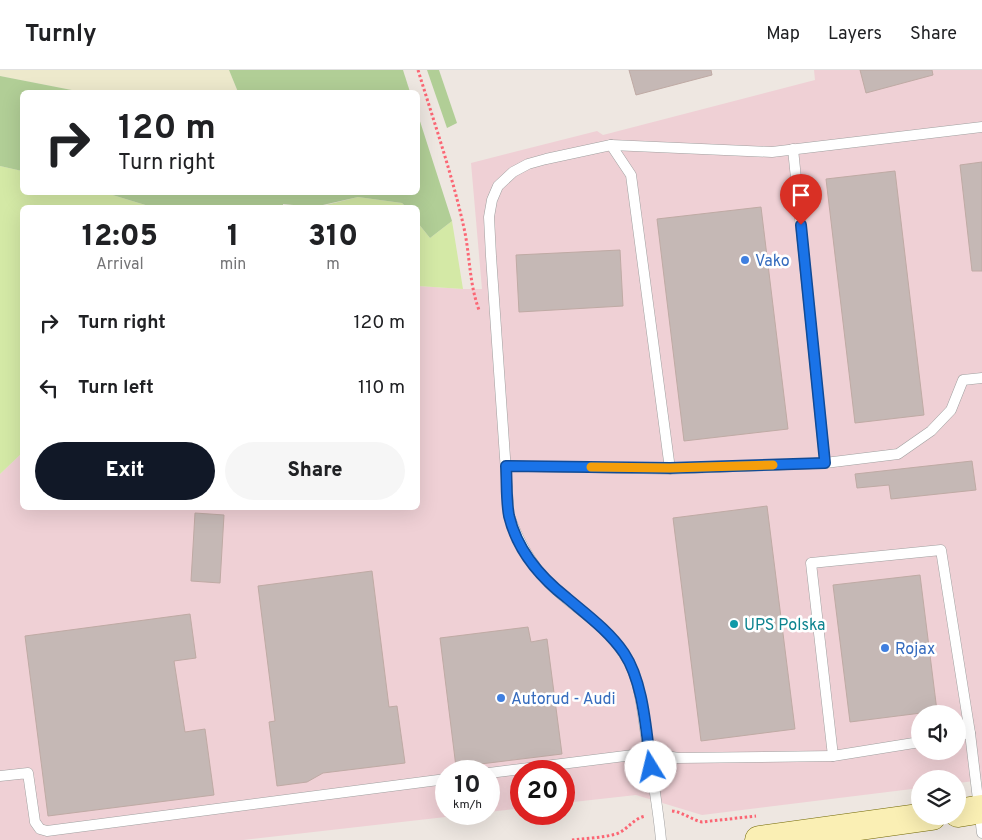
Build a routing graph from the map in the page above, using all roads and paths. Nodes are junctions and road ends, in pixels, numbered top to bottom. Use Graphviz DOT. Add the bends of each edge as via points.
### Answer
graph roads {
  1 [pos="418,70"];
  2 [pos="982,128"];
  3 [pos="610,145"];
  4 [pos="793,149"];
  5 [pos="495,323"];
  6 [pos="982,378"];
  7 [pos="825,463"];
  8 [pos="506,466"];
  9 [pos="670,468"];
  10 [pos="970,733"];
  11 [pos="966,734"];
  12 [pos="911,743"];
  13 [pos="649,752"];
  14 [pos="833,756"];
  15 [pos="500,772"];
  16 [pos="0,776"];
  17 [pos="435,780"];
  18 [pos="642,816"];
  19 [pos="975,816"];
  20 [pos="911,819"];
  21 [pos="572,840"];
  22 [pos="662,840"];
  23 [pos="759,840"];
  1 -- 5 [label="path" via="464,229 474,294 479,310"];
  2 -- 4 [label="lane"];
  3 -- 4 [label="lane" via="772,152"];
  3 -- 5 [label="lane" via="528,164 498,186 490,217"];
  3 -- 9 [label="lane" via="631,174"];
  4 -- 7 [label="lane"];
  5 -- 8 [label="lane"];
  6 -- 7 [label="lane" via="963,380 951,410 931,431 898,454"];
  7 -- 9 [label="lane"];
  8 -- 9 [label="lane"];
  8 -- 13 [label="lane" via="509,515 529,560 548,582 598,623 625,654 636,677"];
  10 -- 11 [label="lane"];
  10 -- 14 [label="lane" via="941,550 811,563"];
  10 -- 19 [label="lane"];
  12 -- 14 [label="lane"];
  13 -- 14 [label="lane" via="678,758"];
  13 -- 15 [label="lane"];
  13 -- 22 [label="lane"];
  16 -- 17 [label="lane" via="28,773 35,822 40,829 47,831"];
  18 -- 21 [label="path" via="615,834"];
  20 -- 23 [label="main road"];
}
